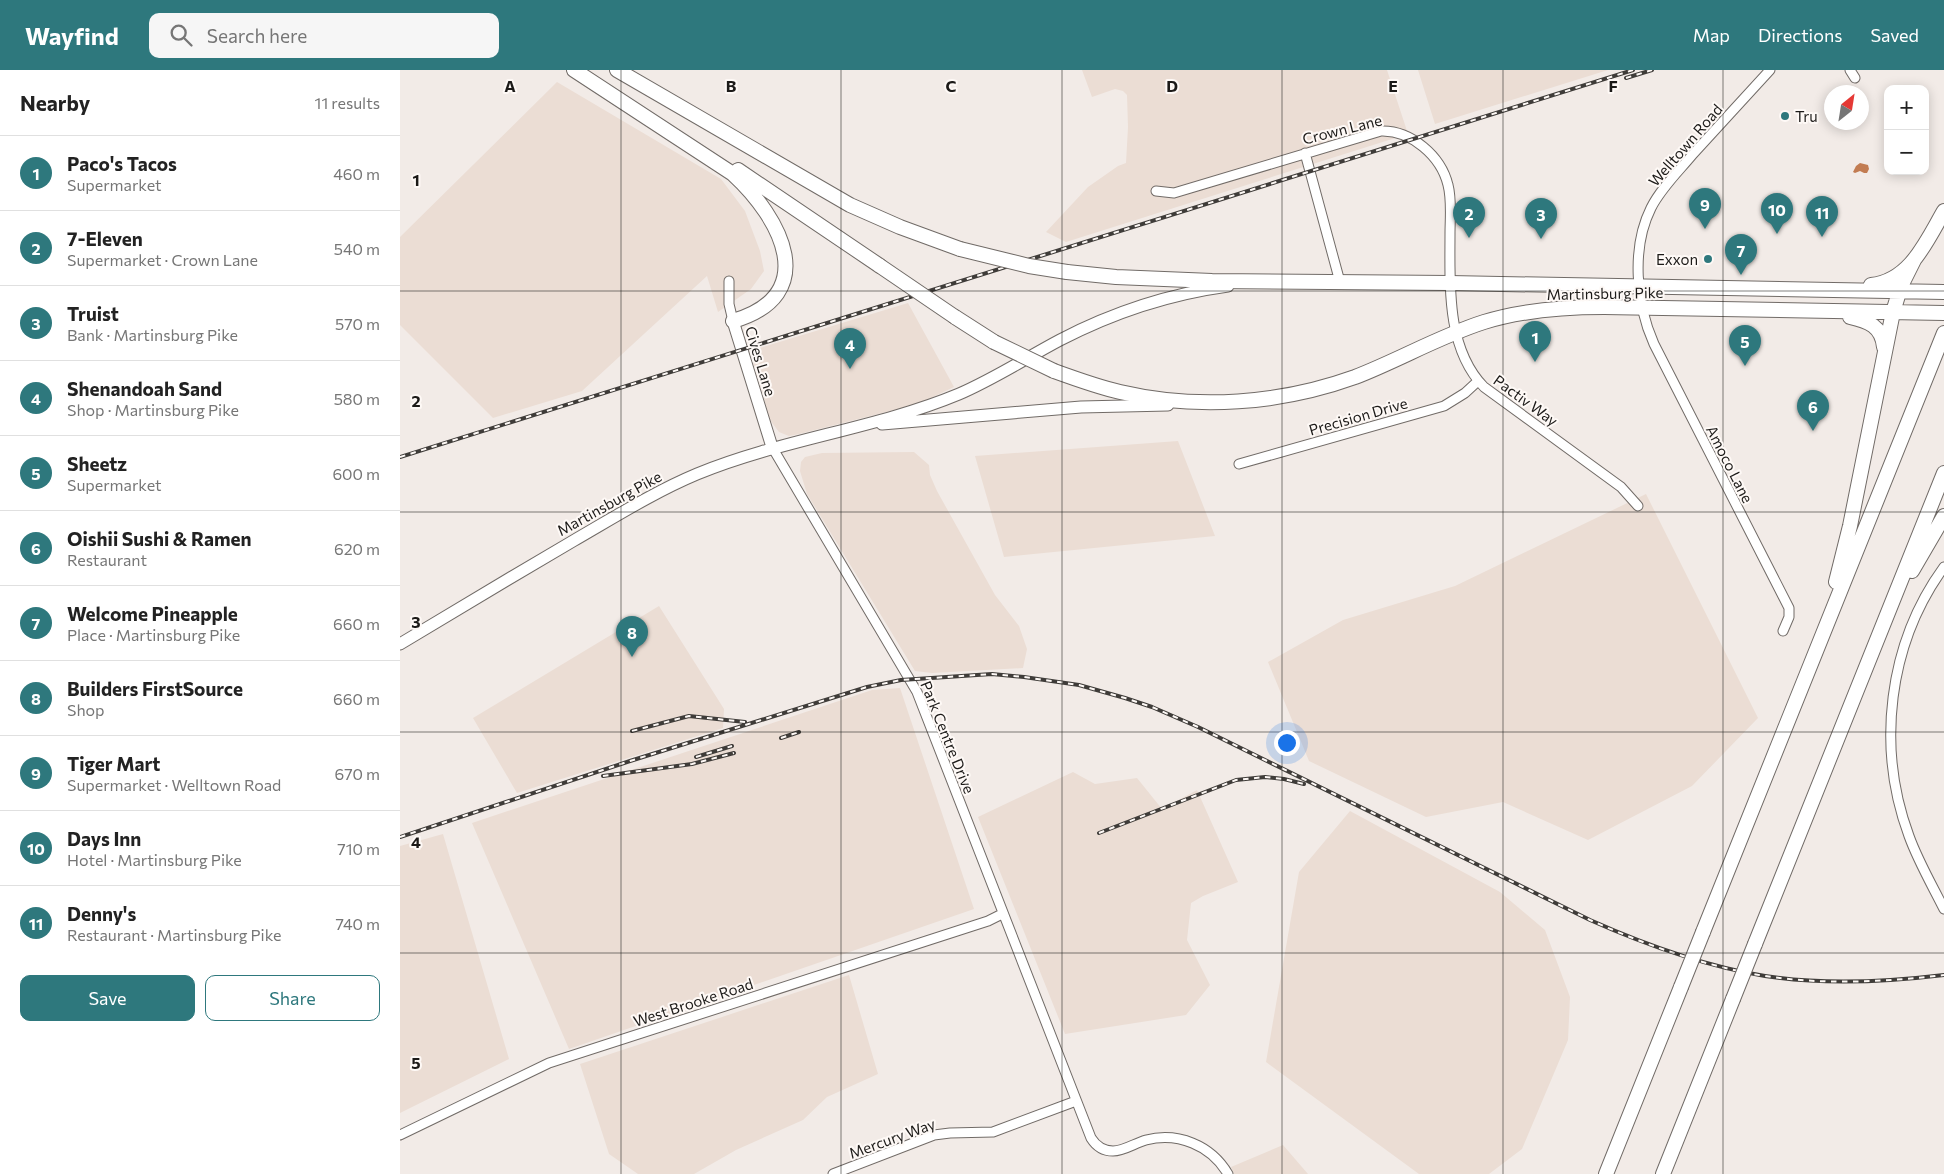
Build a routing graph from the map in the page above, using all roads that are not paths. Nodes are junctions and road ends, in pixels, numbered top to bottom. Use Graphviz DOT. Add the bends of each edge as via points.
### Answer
graph roads {
  1 [pos="576,70"];
  2 [pos="617,70"];
  3 [pos="1770,70"];
  4 [pos="1305,153"];
  5 [pos="1156,191"];
  6 [pos="1944,211"];
  7 [pos="1914,260"];
  8 [pos="1292,281"];
  9 [pos="729,282"];
  10 [pos="1340,282"];
  11 [pos="1450,283"];
  12 [pos="1640,287"];
  13 [pos="1823,290"];
  14 [pos="1899,291"];
  15 [pos="1944,292"];
  16 [pos="1641,308"];
  17 [pos="1827,311"];
  18 [pos="1893,312"];
  19 [pos="1944,313"];
  20 [pos="734,321"];
  21 [pos="1456,332"];
  22 [pos="1942,336"];
  23 [pos="1884,353"];
  24 [pos="1478,381"];
  25 [pos="1253,401"];
  26 [pos="851,428"];
  27 [pos="772,447"];
  28 [pos="1239,464"];
  29 [pos="1944,473"];
  30 [pos="1638,506"];
  31 [pos="1944,516"];
  32 [pos="1944,567"];
  33 [pos="1828,621"];
  34 [pos="1783,631"];
  35 [pos="1878,638"];
  36 [pos="400,644"];
  37 [pos="1944,908"];
  38 [pos="1002,914"];
  39 [pos="1076,1101"];
  40 [pos="400,1135"];
  41 [pos="833,1174"];
  42 [pos="1228,1174"];
  43 [pos="1606,1174"];
  44 [pos="1663,1174"];
  1 -- 20 [label="highway" via="733,174 754,195 772,221 786,257 781,286 765,308"];
  1 -- 25 [label="highway, Martinsburg Pike, bridge" via="710,151 994,342 1054,371 1118,392 1206,402"];
  2 -- 8 [label="highway, Martinsburg Pike, bridge" via="850,205 960,249 1067,272 1158,279"];
  3 -- 12 [label="street, Welltown Road" via="1679,170 1654,203 1641,239"];
  4 -- 5 [label="street, Crown Lane" via="1174,193"];
  4 -- 10 [label="street"];
  4 -- 11 [label="street, Crown Lane" via="1389,130 1424,148 1441,168 1449,187"];
  6 -- 7 [label="highway"];
  7 -- 13 [label="highway" via="1905,270 1880,284"];
  7 -- 14 [label="highway"];
  8 -- 10 [label="highway, Martinsburg Pike"];
  8 -- 26 [label="main road" via="1204,289 1142,305 1080,330 960,393"];
  9 -- 20 [label="street, Cives Lane" via="729,304"];
  10 -- 11 [label="highway, Martinsburg Pike"];
  11 -- 12 [label="highway, Martinsburg Pike"];
  11 -- 21 [label="street, Pactiv Way"];
  12 -- 13 [label="highway, Martinsburg Pike"];
  12 -- 16 [label="street, Welltown Road"];
  13 -- 14 [label="highway, Martinsburg Pike"];
  14 -- 15 [label="highway, Martinsburg Pike"];
  14 -- 18 [label="highway"];
  16 -- 17 [label="highway, Martinsburg Pike"];
  16 -- 21 [label="highway, Martinsburg Pike" via="1550,309 1501,317"];
  16 -- 34 [label="street, Amoco Lane" via="1647,330 1789,608"];
  17 -- 18 [label="highway, Martinsburg Pike"];
  17 -- 23 [label="highway" via="1874,325 1883,340"];
  18 -- 19 [label="highway, Martinsburg Pike"];
  18 -- 23 [label="highway"];
  20 -- 27 [label="main road, Cives Lane"];
  21 -- 24 [label="street, Pactiv Way" via="1469,368"];
  21 -- 25 [label="highway, Martinsburg Pike" via="1340,382"];
  22 -- 33 [label="highway"];
  23 -- 33 [label="highway"];
  24 -- 28 [label="street, Precision Drive" via="1444,406"];
  24 -- 30 [label="street, Pactiv Way" via="1621,487"];
  25 -- 26 [label="main road" via="1225,405 1081,406"];
  26 -- 27 [label="main road, Martinsburg Pike"];
  27 -- 36 [label="main road, Martinsburg Pike" via="695,475 638,503"];
  27 -- 38 [label="street, Park Centre Drive" via="916,692"];
  29 -- 35 [label="highway"];
  31 -- 35 [label="highway"];
  32 -- 37 [label="street" via="1920,607 1904,646 1895,684 1890,741 1895,785 1908,835"];
  33 -- 43 [label="highway, bridge"];
  35 -- 44 [label="highway, bridge"];
  38 -- 39 [label="street, Park Centre Drive"];
  38 -- 40 [label="street, West Brooke Road" via="549,1063"];
  39 -- 41 [label="street, Mercury Way" via="992,1132 934,1135"];
  39 -- 42 [label="street, Park Centre Drive" via="1091,1138 1104,1150 1118,1150 1152,1139 1184,1140 1210,1153"];
}
